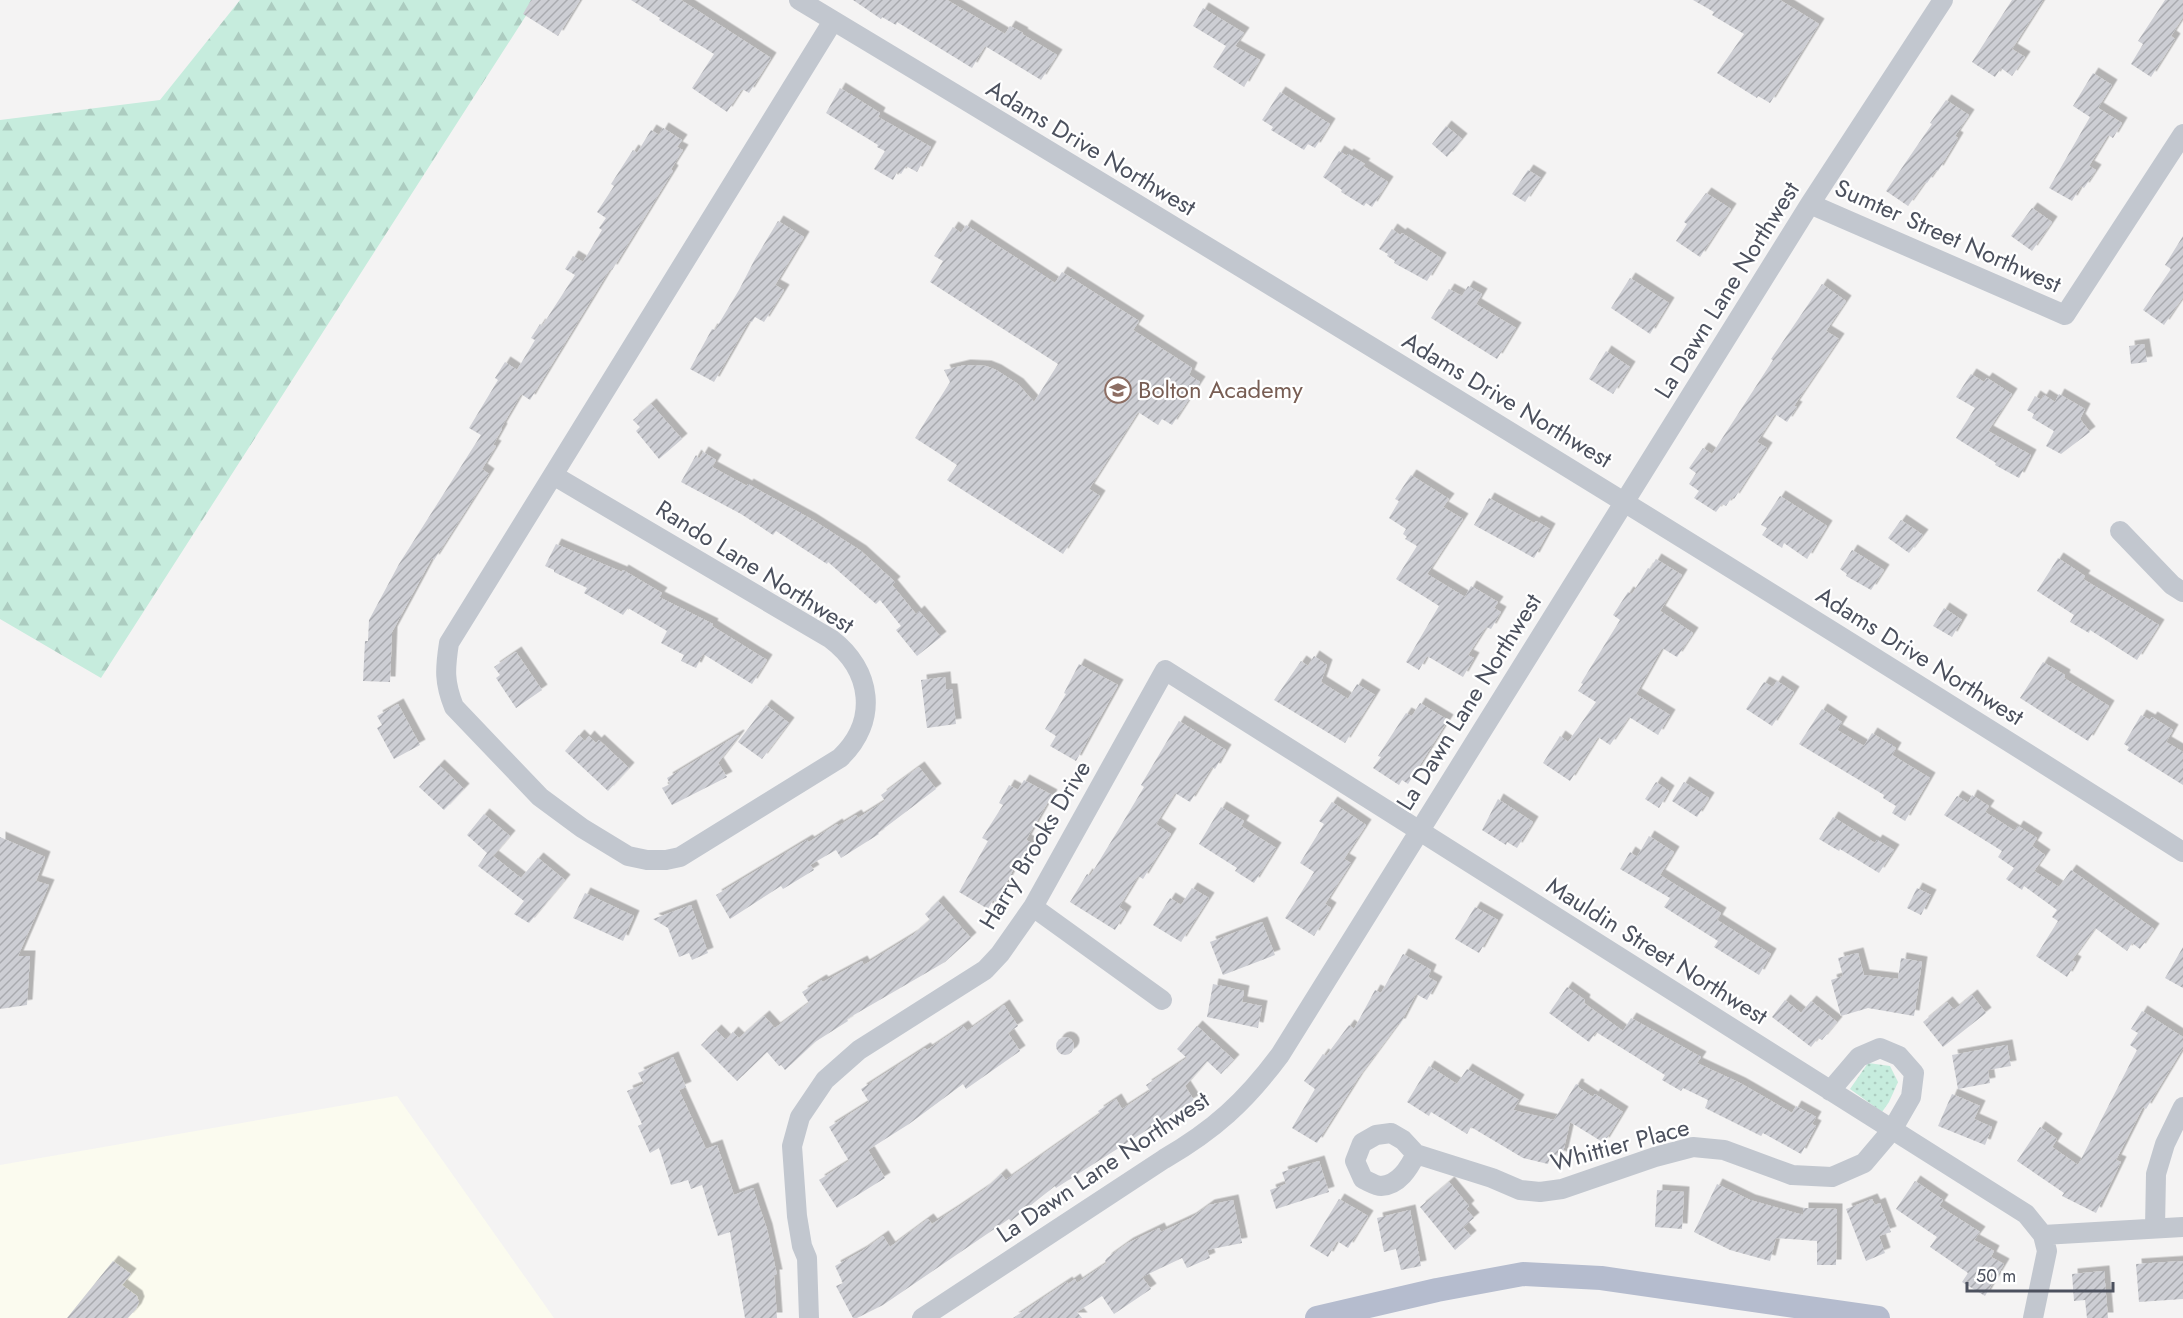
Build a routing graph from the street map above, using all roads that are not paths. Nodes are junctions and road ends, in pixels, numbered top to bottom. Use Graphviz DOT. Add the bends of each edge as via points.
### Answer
graph roads {
  1 [pos="799,0"];
  2 [pos="1943,0"];
  3 [pos="833,21"];
  4 [pos="2183,134"];
  5 [pos="1810,204"];
  6 [pos="553,475"];
  7 [pos="1624,501"];
  8 [pos="2121,531"];
  9 [pos="2183,592"];
  10 [pos="1166,670"];
  11 [pos="1419,831"];
  12 [pos="2183,852"];
  13 [pos="1033,907"];
  14 [pos="1162,1000"];
  15 [pos="1830,1090"];
  16 [pos="2183,1107"];
  17 [pos="1892,1130"];
  18 [pos="1416,1154"];
  19 [pos="2183,1227"];
  20 [pos="2155,1228"];
  21 [pos="2043,1235"];
  22 [pos="809,1318"];
  23 [pos="922,1318"];
  24 [pos="1317,1318"];
  25 [pos="1878,1318"];
  26 [pos="2033,1318"];
  1 -- 3 [label="street, Adams Drive Northwest"];
  2 -- 5 [label="street, La Dawn Lane Northwest"];
  3 -- 6 [label="street, Rando Lane Northwest"];
  3 -- 7 [label="street, Adams Drive Northwest"];
  4 -- 5 [label="street, Sumter Street Northwest" via="2065,315"];
  5 -- 7 [label="street, La Dawn Lane Northwest"];
  6 -- 6 [label="street, Rando Lane Northwest" via="450,643 444,670 454,708 540,796 628,856 666,860 680,857 846,753 861,728 866,699 859,671 843,648"];
  7 -- 11 [label="street, La Dawn Lane Northwest"];
  7 -- 12 [label="street, Adams Drive Northwest"];
  8 -- 9 [label="street"];
  10 -- 11 [label="street, Mauldin Street Northwest"];
  10 -- 13 [label="street, Harry Brooks Drive"];
  11 -- 15 [label="street, Mauldin Street Northwest"];
  11 -- 23 [label="street, La Dawn Lane Northwest" via="1281,1055 1229,1115 1196,1141"];
  13 -- 14 [label="street"];
  13 -- 22 [label="street, Harry Brooks Drive" via="985,970 859,1050 825,1080 800,1117 792,1146 793,1176 807,1258"];
  15 -- 17 [label="street, Mauldin Street Northwest"];
  15 -- 17 [label="street, Whittier Place" via="1859,1057 1880,1048 1899,1056 1914,1073 1911,1097"];
  16 -- 20 [label="street" via="2156,1174"];
  17 -- 18 [label="street, Whittier Place" via="1864,1163 1832,1177 1792,1175 1724,1150 1693,1147 1562,1189 1540,1192 1520,1190"];
  17 -- 21 [label="street, Mauldin Street Northwest" via="2026,1214"];
  19 -- 20 [label="street"];
  20 -- 21 [label="street"];
  21 -- 26 [label="street" via="2047,1251"];
  24 -- 25 [label="main road" via="1523,1274 1601,1278"];
}
